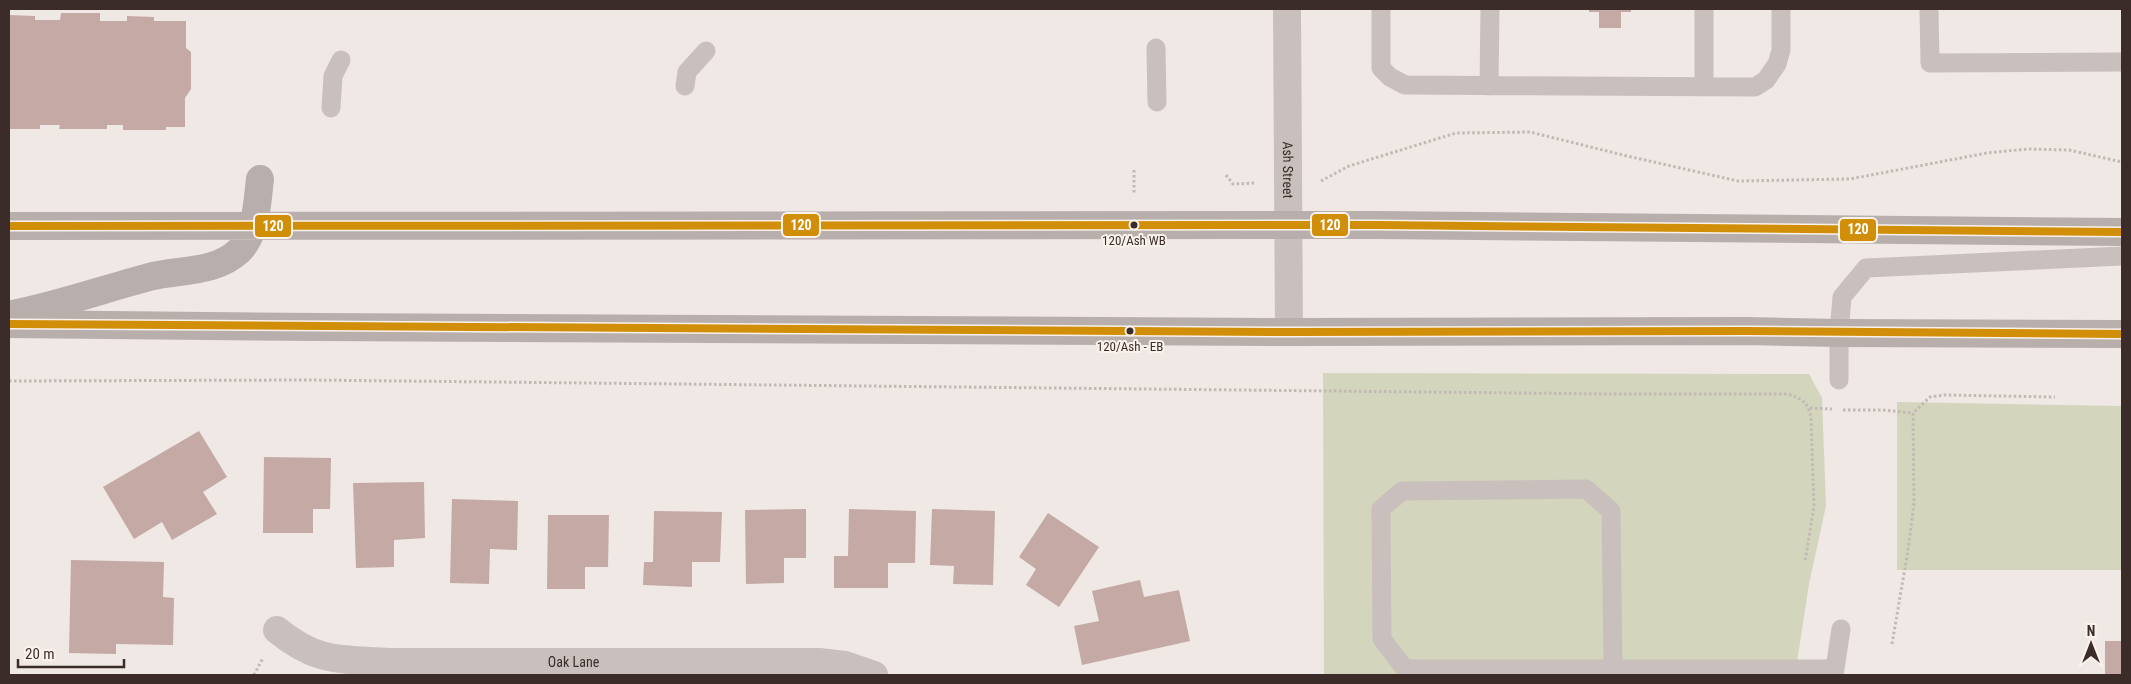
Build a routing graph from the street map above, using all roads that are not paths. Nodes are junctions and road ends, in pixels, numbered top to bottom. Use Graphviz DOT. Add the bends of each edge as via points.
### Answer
graph roads {
  1 [pos="1287,9"];
  2 [pos="1381,9"];
  3 [pos="1490,9"];
  4 [pos="1704,9"];
  5 [pos="1781,9"];
  6 [pos="1929,9"];
  7 [pos="1156,48"];
  8 [pos="706,51"];
  9 [pos="341,60"];
  10 [pos="2122,62"];
  11 [pos="685,86"];
  12 [pos="1489,86"];
  13 [pos="1704,87"];
  14 [pos="1157,102"];
  15 [pos="331,108"];
  16 [pos="260,179"];
  17 [pos="9,226"];
  18 [pos="253,226"];
  19 [pos="1287,226"];
  20 [pos="2122,232"];
  21 [pos="2122,256"];
  22 [pos="9,315"];
  23 [pos="9,324"];
  24 [pos="1289,332"];
  25 [pos="1839,334"];
  26 [pos="2122,334"];
  27 [pos="1840,380"];
  28 [pos="1841,628"];
  29 [pos="277,630"];
  30 [pos="1613,668"];
  31 [pos="1834,672"];
  32 [pos="874,675"];
  1 -- 19 [label="street, Ash Street"];
  2 -- 12 [label="lane" via="1381,68 1390,77 1405,85"];
  3 -- 12 [label="lane"];
  4 -- 13 [label="lane"];
  5 -- 13 [label="lane" via="1781,50 1778,64 1766,80 1755,87"];
  6 -- 10 [label="lane" via="1930,63"];
  7 -- 14 [label="lane"];
  8 -- 11 [label="lane" via="687,72"];
  9 -- 15 [label="lane" via="333,76"];
  12 -- 13 [label="lane"];
  16 -- 18 [label="main road"];
  17 -- 18 [label="main road"];
  18 -- 19 [label="main road"];
  18 -- 22 [label="main road" via="240,250 222,263 152,276"];
  19 -- 20 [label="main road"];
  19 -- 24 [label="street, Ash Street"];
  21 -- 25 [label="lane" via="1866,268 1842,297"];
  23 -- 24 [label="main road"];
  24 -- 25 [label="main road" via="1736,331"];
  25 -- 26 [label="main road"];
  25 -- 27 [label="lane"];
  28 -- 31 [label="lane"];
  29 -- 32 [label="street, Oak Lane" via="314,654 333,659 389,662 819,662 845,665"];
  30 -- 30 [label="lane" via="1405,669 1382,639 1381,509 1402,491 1586,489 1611,511"];
  30 -- 31 [label="lane"];
}
